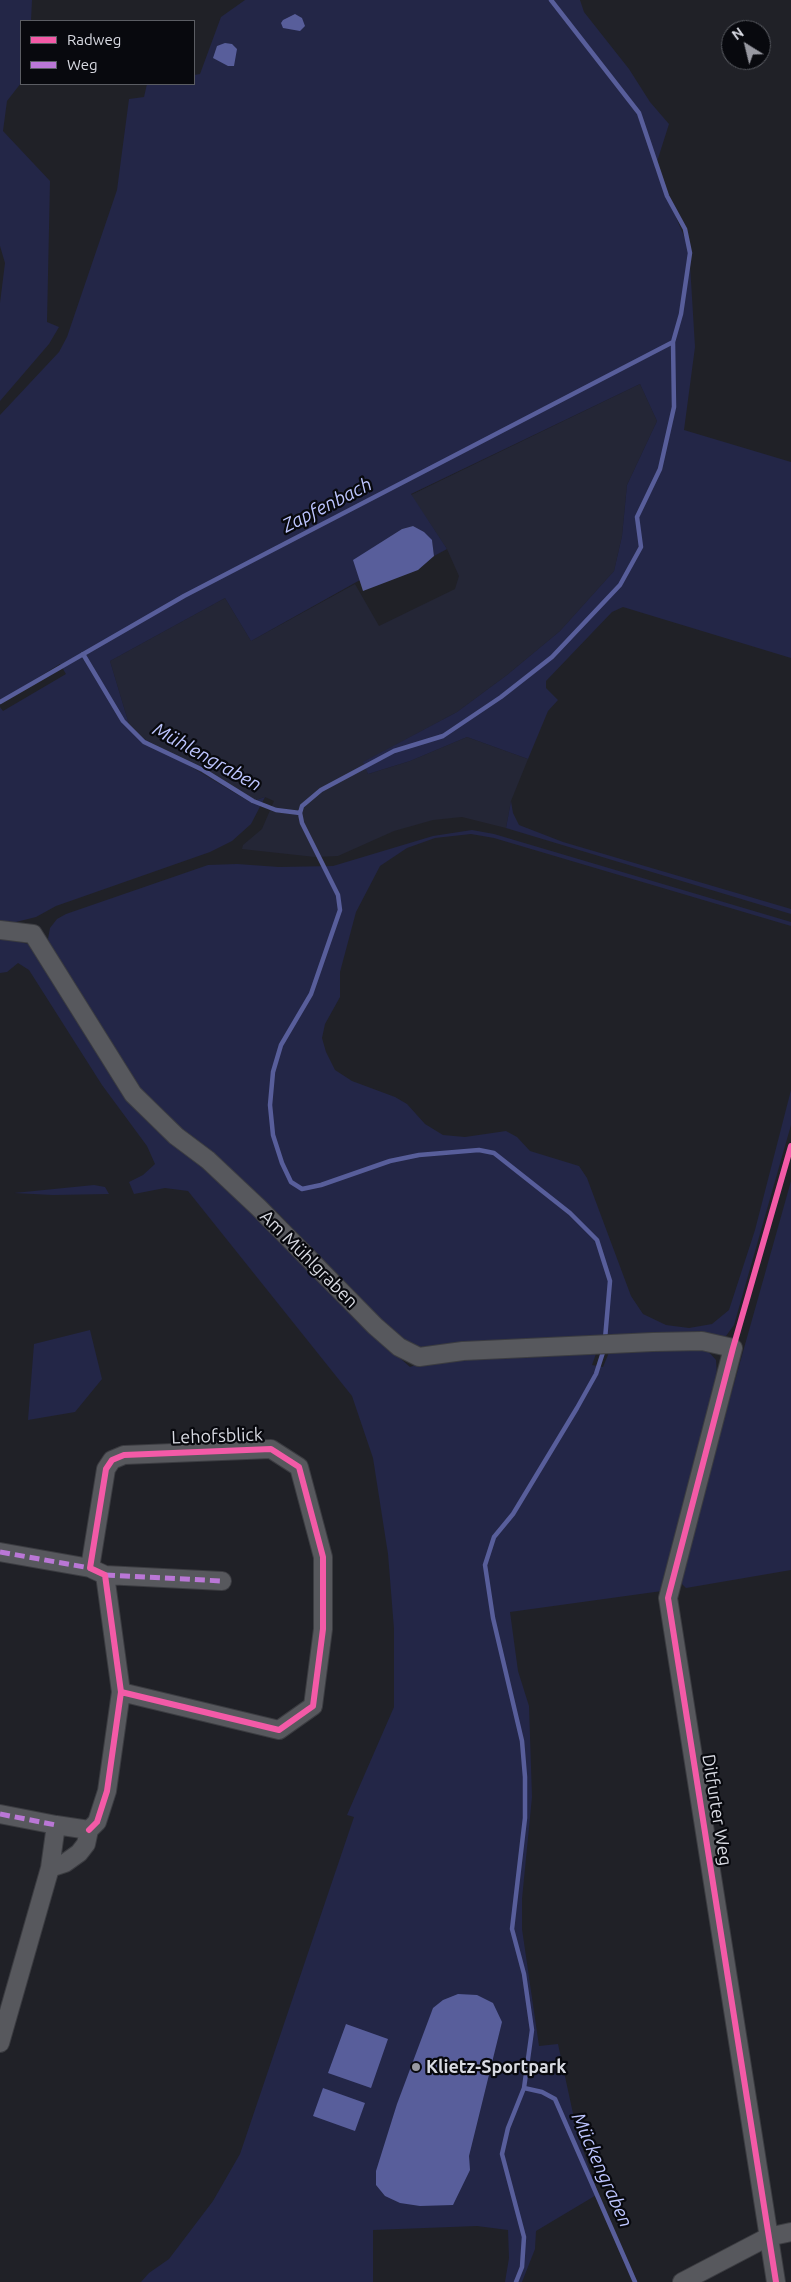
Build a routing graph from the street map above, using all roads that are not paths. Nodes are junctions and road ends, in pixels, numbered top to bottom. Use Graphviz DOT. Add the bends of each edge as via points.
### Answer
graph roads {
  1 [pos="0,930"];
  2 [pos="733,1348"];
  3 [pos="0,1552"];
  4 [pos="97,1572"];
  5 [pos="222,1581"];
  6 [pos="121,1692"];
  7 [pos="0,1814"];
  8 [pos="56,1825"];
  9 [pos="89,1830"];
  10 [pos="50,1868"];
  11 [pos="0,2043"];
  12 [pos="791,2232"];
  13 [pos="768,2237"];
  14 [pos="682,2282"];
  15 [pos="776,2282"];
  1 -- 2 [label="street, Am Mühlgraben" via="33,934 133,1094 176,1136 208,1160 399,1347 419,1357 463,1352 702,1341"];
  2 -- 13 [label="street, Ditfurter Weg" via="668,1598"];
  3 -- 4 [label="street"];
  4 -- 5 [label="street"];
  4 -- 6 [label="street, Lehofsblick"];
  4 -- 6 [label="street, Lehofsblick" via="106,1469 112,1460 124,1455 271,1449 299,1467 323,1557 323,1628 313,1706 279,1730"];
  6 -- 9 [label="street, Lehofsblick" via="107,1791 97,1822"];
  7 -- 8 [label="street"];
  8 -- 9 [label="street"];
  8 -- 10 [label="street"];
  9 -- 10 [label="street, Lehofsblick" via="86,1844 79,1853"];
  10 -- 11 [label="street"];
  12 -- 13 [label="street"];
  13 -- 14 [label="street"];
  13 -- 15 [label="street, Ditfurter Weg"];
}
